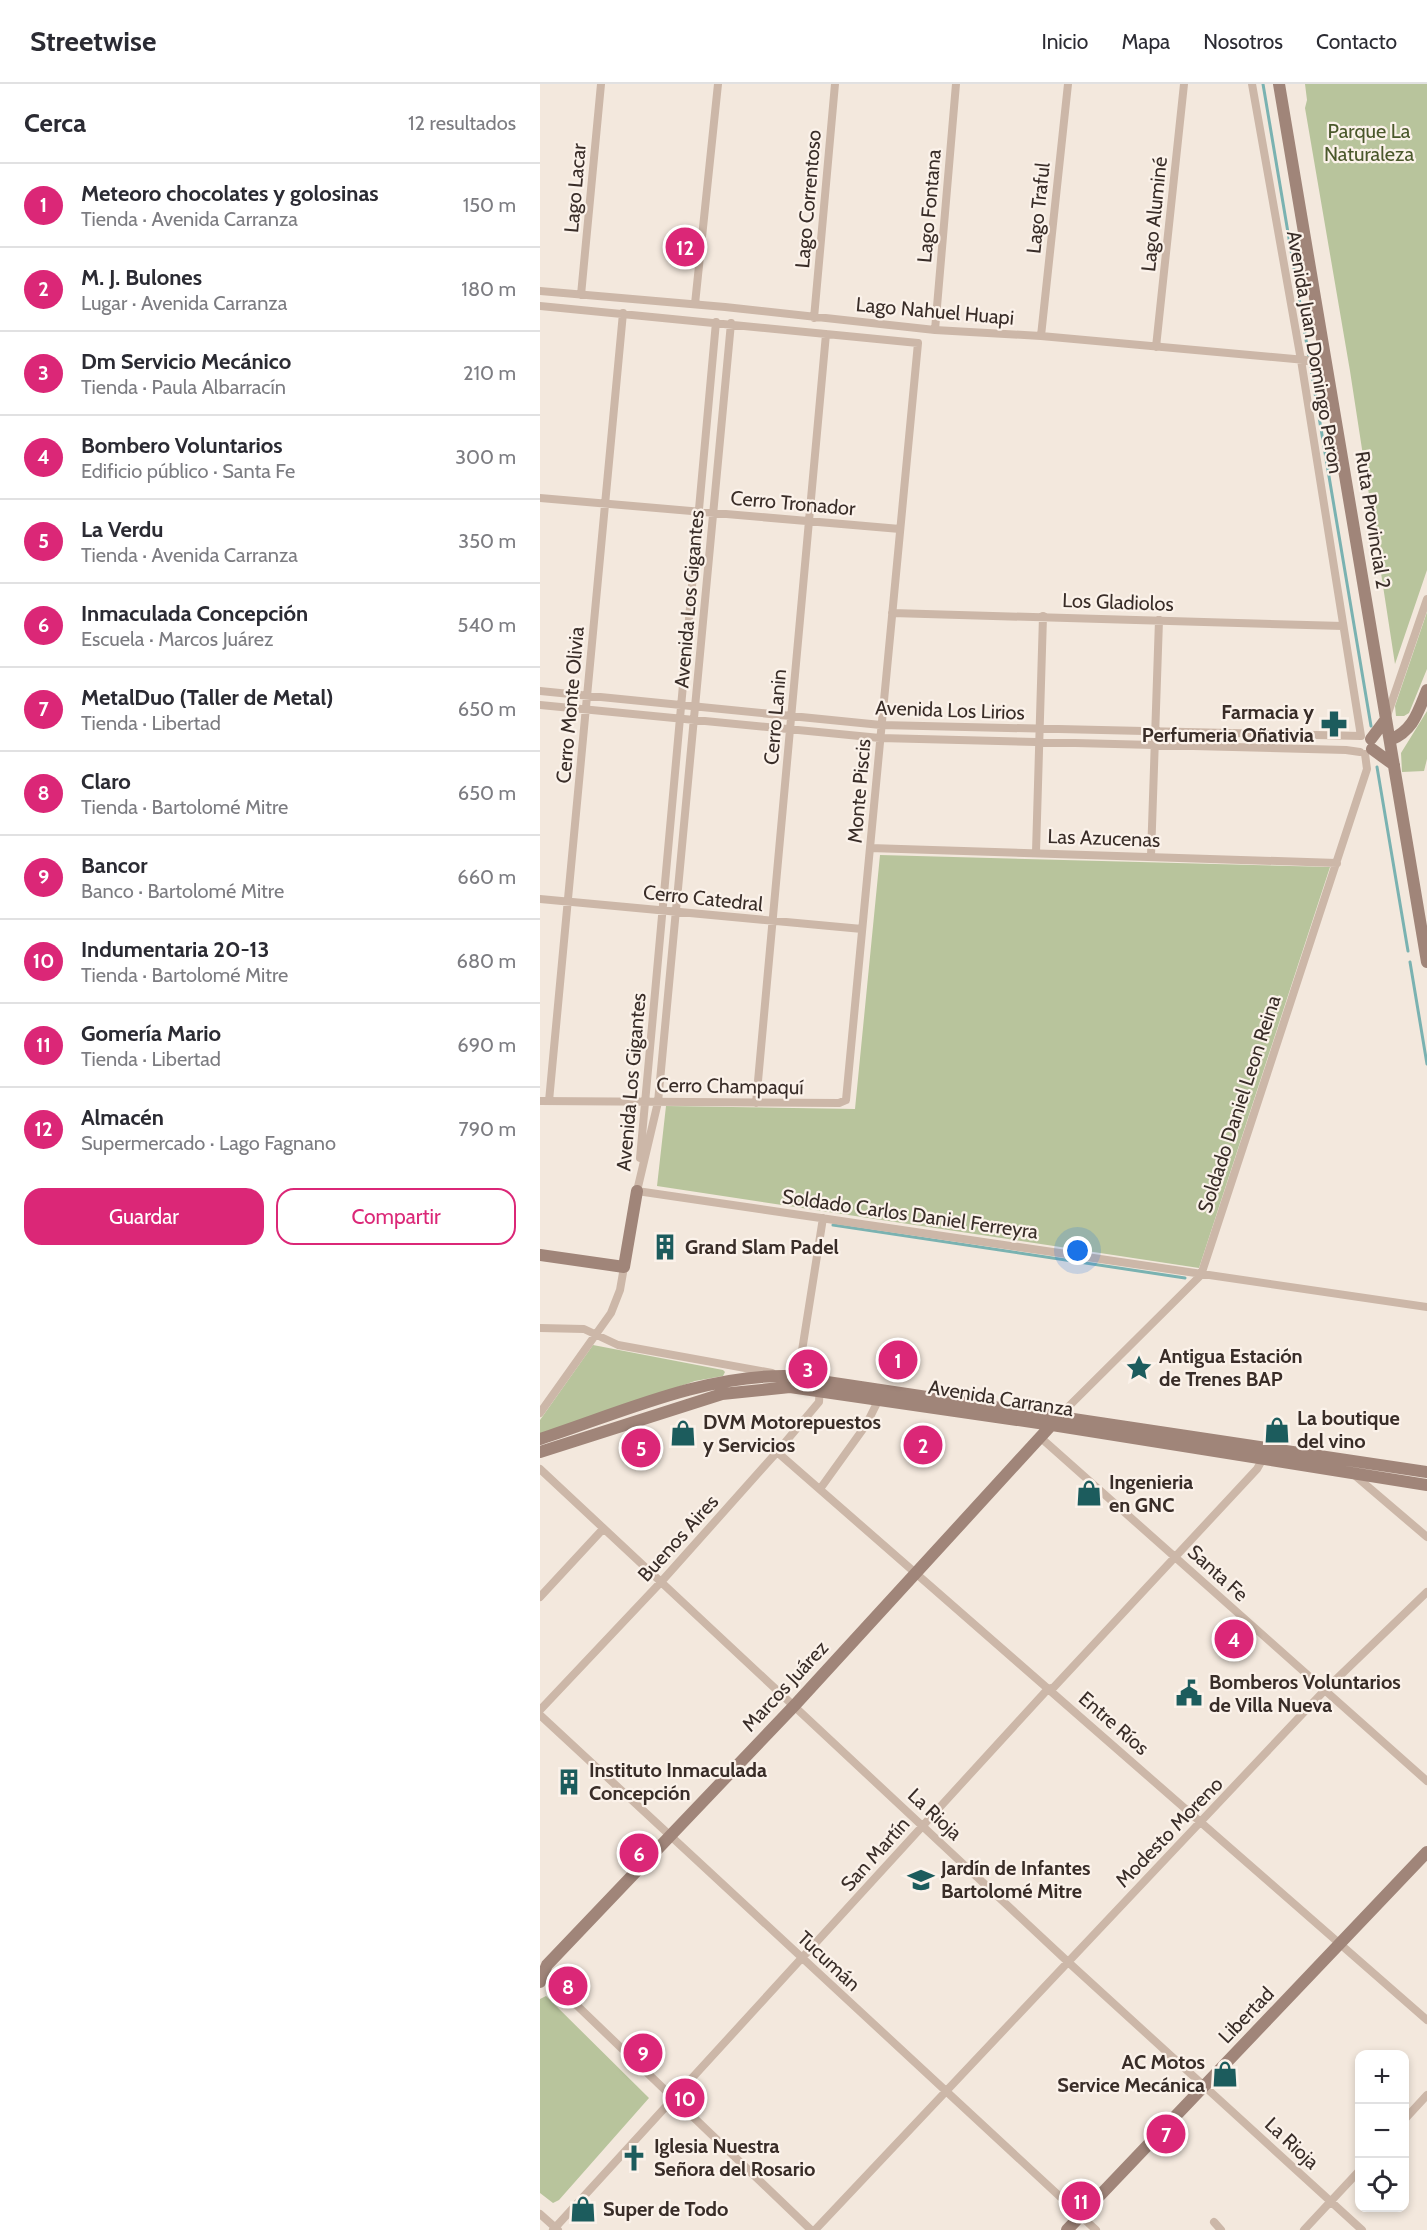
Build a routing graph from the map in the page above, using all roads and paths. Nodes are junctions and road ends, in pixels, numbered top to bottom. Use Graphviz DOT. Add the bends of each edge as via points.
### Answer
graph roads {
  1 [pos="601,84"];
  2 [pos="718,84"];
  3 [pos="835,84"];
  4 [pos="956,84"];
  5 [pos="1068,84"];
  6 [pos="1184,84"];
  7 [pos="1252,84"];
  8 [pos="1279,84"];
  9 [pos="540,291"];
  10 [pos="581,295"];
  11 [pos="695,304"];
  12 [pos="540,306"];
  13 [pos="725,307"];
  14 [pos="623,313"];
  15 [pos="814,318"];
  16 [pos="723,322"];
  17 [pos="935,330"];
  18 [pos="826,334"];
  19 [pos="1041,336"];
  20 [pos="918,343"];
  21 [pos="1156,347"];
  22 [pos="1301,360"];
  23 [pos="1327,362"];
  24 [pos="540,498"];
  25 [pos="606,503"];
  26 [pos="700,511"];
  27 [pos="714,512"];
  28 [pos="809,522"];
  29 [pos="900,530"];
  30 [pos="1427,599"];
  31 [pos="892,613"];
  32 [pos="1043,616"];
  33 [pos="1159,620"];
  34 [pos="1343,626"];
  35 [pos="1427,690"];
  36 [pos="540,692"];
  37 [pos="588,696"];
  38 [pos="540,705"];
  39 [pos="682,705"];
  40 [pos="695,706"];
  41 [pos="586,709"];
  42 [pos="792,716"];
  43 [pos="681,718"];
  44 [pos="694,719"];
  45 [pos="1386,719"];
  46 [pos="881,725"];
  47 [pos="790,729"];
  48 [pos="1040,729"];
  49 [pos="1155,732"];
  50 [pos="880,738"];
  51 [pos="1390,740"];
  52 [pos="1039,742"];
  53 [pos="1155,745"];
  54 [pos="1366,746"];
  55 [pos="1394,765"];
  56 [pos="870,848"];
  57 [pos="1036,852"];
  58 [pos="1151,856"];
  59 [pos="1337,863"];
  60 [pos="540,899"];
  61 [pos="568,901"];
  62 [pos="663,910"];
  63 [pos="677,911"];
  64 [pos="773,921"];
  65 [pos="862,929"];
  66 [pos="1427,962"];
  67 [pos="846,1100"];
  68 [pos="545,1101"];
  69 [pos="645,1101"];
  70 [pos="658,1102"];
  71 [pos="756,1103"];
  72 [pos="637,1191"];
  73 [pos="823,1218"];
  74 [pos="540,1255"];
  75 [pos="624,1267"];
  76 [pos="1201,1275"];
  77 [pos="1427,1307"];
  78 [pos="540,1328"];
  79 [pos="596,1334"];
  80 [pos="792,1376"];
  81 [pos="819,1385"];
  82 [pos="879,1399"];
  83 [pos="540,1413"];
  84 [pos="1056,1421"];
  85 [pos="1041,1438"];
  86 [pos="540,1439"];
  87 [pos="540,1452"];
  88 [pos="777,1452"];
  89 [pos="1266,1453"];
  90 [pos="540,1469"];
  91 [pos="1427,1472"];
  92 [pos="1352,1473"];
  93 [pos="1427,1485"];
  94 [pos="820,1489"];
  95 [pos="603,1529"];
  96 [pos="1427,1538"];
  97 [pos="1174,1556"];
  98 [pos="916,1572"];
  99 [pos="661,1582"];
  100 [pos="1427,1592"];
  101 [pos="540,1597"];
  102 [pos="1050,1688"];
  103 [pos="1324,1691"];
  104 [pos="794,1706"];
  105 [pos="540,1710"];
  106 [pos="540,1715"];
  107 [pos="1427,1781"];
  108 [pos="1202,1822"];
  109 [pos="923,1825"];
  110 [pos="668,1835"];
  111 [pos="1427,1852"];
  112 [pos="1342,1944"];
  113 [pos="802,1958"];
  114 [pos="1067,1961"];
  115 [pos="541,1975"];
  116 [pos="1427,2019"];
  117 [pos="1205,2085"];
  118 [pos="946,2090"];
  119 [pos="1427,2095"];
  120 [pos="673,2098"];
  121 [pos="1409,2115"];
  122 [pos="1355,2174"];
  123 [pos="1331,2201"];
  124 [pos="540,2214"];
  125 [pos="1081,2216"];
  126 [pos="1214,2222"];
  127 [pos="556,2229"];
  128 [pos="813,2230"];
  129 [pos="1067,2230"];
  130 [pos="1096,2230"];
  131 [pos="1221,2230"];
  132 [pos="1304,2230"];
  133 [pos="1362,2230"];
  1 -- 10 [label="street, Lago Lacar"];
  2 -- 11 [label="street"];
  3 -- 15 [label="street, Lago Correntoso"];
  4 -- 17 [label="street, Lago Fontana"];
  5 -- 19 [label="street, Lago Traful"];
  6 -- 21 [label="street, Lago Aluminé"];
  7 -- 22 [label="street, Avenida Juan Domingo Peron"];
  8 -- 23 [label="main road, Ruta Provincial 2"];
  9 -- 10 [label="street, Lago Nahuel Huapi"];
  10 -- 11 [label="street, Lago Nahuel Huapi"];
  11 -- 13 [label="street, Lago Nahuel Huapi"];
  12 -- 14 [label="street, Lago Nahuel Huapi"];
  13 -- 15 [label="street, Lago Nahuel Huapi"];
  13 -- 16 [label="street"];
  14 -- 16 [label="street, Lago Nahuel Huapi"];
  14 -- 25 [label="street, Cerro Monte Olivia"];
  15 -- 17 [label="street, Lago Nahuel Huapi"];
  16 -- 18 [label="street, Lago Nahuel Huapi"];
  16 -- 26 [label="street, Avenida Los Gigantes"];
  16 -- 27 [label="street, Avenida Los Gigantes"];
  17 -- 19 [label="street, Lago Nahuel Huapi"];
  18 -- 20 [label="street, Lago Nahuel Huapi"];
  18 -- 28 [label="street, Cerro Lanin"];
  19 -- 21 [label="street, Lago Nahuel Huapi"];
  20 -- 29 [label="street, Monte Piscis"];
  21 -- 22 [label="street, Lago Nahuel Huapi"];
  22 -- 23 [label="street, Lago Nahuel Huapi"];
  22 -- 34 [label="street, Avenida Juan Domingo Peron"];
  23 -- 45 [label="main road, Ruta Provincial 2"];
  24 -- 25 [label="street, Cerro Tronador"];
  25 -- 26 [label="street, Cerro Tronador"];
  25 -- 37 [label="street, Cerro Monte Olivia"];
  26 -- 27 [label="street, Cerro Tronador"];
  26 -- 39 [label="street, Avenida Los Gigantes"];
  27 -- 28 [label="street, Cerro Tronador"];
  27 -- 40 [label="street, Avenida Los Gigantes"];
  28 -- 29 [label="street, Cerro Tronador"];
  28 -- 42 [label="street, Cerro Lanin"];
  29 -- 31 [label="street, Monte Piscis"];
  30 -- 45 [label="street"];
  31 -- 32 [label="street, Los Gladiolos"];
  31 -- 46 [label="street, Monte Piscis"];
  32 -- 33 [label="street, Los Gladiolos"];
  32 -- 48 [label="street"];
  33 -- 34 [label="street, Los Gladiolos"];
  33 -- 49 [label="street"];
  34 -- 54 [label="street, Avenida Juan Domingo Peron"];
  35 -- 51 [label="main road" via="1408,729"];
  36 -- 37 [label="street, Avenida Los Lirios"];
  37 -- 39 [label="street, Avenida Los Lirios"];
  37 -- 41 [label="street, Cerro Monte Olivia"];
  38 -- 41 [label="street, Avenida Los Lirios"];
  39 -- 40 [label="street, Avenida Los Lirios"];
  39 -- 43 [label="street, Avenida Los Gigantes"];
  40 -- 42 [label="street, Avenida Los Lirios"];
  40 -- 44 [label="street, Avenida Los Gigantes"];
  41 -- 43 [label="street, Avenida Los Lirios"];
  41 -- 61 [label="street, Cerro Monte Olivia"];
  42 -- 46 [label="street, Avenida Los Lirios"];
  42 -- 47 [label="street, Cerro Lanin"];
  43 -- 44 [label="street, Avenida Los Lirios"];
  43 -- 62 [label="street, Avenida Los Gigantes"];
  44 -- 47 [label="street, Avenida Los Lirios"];
  44 -- 63 [label="street, Avenida Los Gigantes"];
  45 -- 51 [label="main road, Ruta Provincial 2"];
  45 -- 54 [label="main road"];
  46 -- 48 [label="street, Avenida Los Lirios"];
  46 -- 50 [label="street, Monte Piscis"];
  47 -- 50 [label="street, Avenida Los Lirios"];
  47 -- 64 [label="street, Cerro Lanin"];
  48 -- 49 [label="street, Avenida Los Lirios"];
  48 -- 52 [label="street"];
  49 -- 53 [label="street"];
  49 -- 54 [label="street, Avenida Los Lirios"];
  50 -- 52 [label="street, Avenida Los Lirios"];
  50 -- 56 [label="street, Monte Piscis"];
  51 -- 55 [label="main road, Ruta Provincial 2"];
  52 -- 53 [label="street, Avenida Los Lirios"];
  52 -- 57 [label="street"];
  53 -- 54 [label="street, Avenida Los Lirios" via="1346,750"];
  53 -- 58 [label="street"];
  54 -- 55 [label="main road"];
  54 -- 59 [label="street, Soldado Daniel Leon Reina" via="1367,769"];
  55 -- 66 [label="main road, Ruta Provincial 2"];
  56 -- 57 [label="street, Las Azucenas"];
  56 -- 65 [label="street, Monte Piscis"];
  57 -- 58 [label="street, Las Azucenas"];
  58 -- 59 [label="street, Las Azucenas"];
  59 -- 76 [label="street, Soldado Daniel Leon Reina"];
  60 -- 61 [label="street, Cerro Catedral"];
  61 -- 62 [label="street, Cerro Catedral"];
  61 -- 68 [label="street, Cerro Monte Olivia"];
  62 -- 63 [label="street, Cerro Catedral"];
  62 -- 69 [label="street, Avenida Los Gigantes"];
  63 -- 64 [label="street, Cerro Catedral"];
  63 -- 70 [label="street, Avenida Los Gigantes"];
  64 -- 65 [label="street, Cerro Catedral"];
  64 -- 71 [label="street, Cerro Lanin"];
  65 -- 67 [label="street, Monte Piscis"];
  67 -- 71 [label="street, Cerro Champaquí"];
  68 -- 69 [label="street, Cerro Champaquí"];
  69 -- 70 [label="street, Cerro Champaquí"];
  69 -- 72 [label="street, Avenida Los Gigantes"];
  70 -- 71 [label="street, Cerro Champaquí"];
  70 -- 72 [label="street, Avenida Los Gigantes"];
  72 -- 73 [label="street, Soldado Carlos Daniel Ferreyra"];
  72 -- 75 [label="main road"];
  73 -- 76 [label="street, Soldado Carlos Daniel Ferreyra"];
  73 -- 80 [label="street"];
  74 -- 75 [label="main road"];
  75 -- 79 [label="street" via="617,1301"];
  76 -- 77 [label="street, Soldado Carlos Daniel Ferreyra"];
  76 -- 84 [label="street, Soldado Daniel Leon Reina"];
  78 -- 79 [label="street" via="575,1328"];
  79 -- 80 [label="street" via="618,1345"];
  79 -- 83 [label="street"];
  80 -- 81 [label="main road, Avenida Carranza"];
  80 -- 86 [label="main road, Avenida Carranza" via="717,1382"];
  81 -- 82 [label="main road, Avenida Carranza"];
  81 -- 84 [label="main road, Avenida Carranza"];
  81 -- 87 [label="main road, Avenida Carranza" via="722,1394"];
  81 -- 88 [label="street, Buenos Aires" via="819,1402"];
  82 -- 84 [label="main road, Avenida Carranza"];
  82 -- 94 [label="street" via="866,1425"];
  84 -- 85 [label="main road, Marcos Juárez"];
  84 -- 89 [label="main road, Avenida Carranza"];
  85 -- 97 [label="street, Santa Fe"];
  85 -- 98 [label="main road, Marcos Juárez"];
  88 -- 94 [label="street, Entre Ríos"];
  88 -- 99 [label="street, Buenos Aires"];
  89 -- 91 [label="main road, Avenida Carranza"];
  89 -- 92 [label="main road, Avenida Carranza"];
  89 -- 97 [label="street, San Martín"];
  90 -- 95 [label="street, La Rioja"];
  92 -- 93 [label="main road, Avenida Carranza"];
  92 -- 96 [label="street"];
  94 -- 98 [label="street, Entre Ríos"];
  95 -- 99 [label="street, La Rioja"];
  95 -- 101 [label="street"];
  97 -- 102 [label="street, San Martín"];
  97 -- 103 [label="street, Santa Fe"];
  98 -- 102 [label="street, Entre Ríos"];
  98 -- 104 [label="main road, Marcos Juárez"];
  99 -- 104 [label="street, La Rioja"];
  99 -- 105 [label="street, Buenos Aires"];
  100 -- 103 [label="street, Modesto Moreno"];
  102 -- 108 [label="street, Entre Ríos"];
  102 -- 109 [label="street, San Martín"];
  103 -- 107 [label="street, Santa Fe"];
  103 -- 108 [label="street, Modesto Moreno"];
  104 -- 109 [label="street, La Rioja"];
  104 -- 110 [label="main road, Marcos Juárez"];
  106 -- 110 [label="street, Tucumán"];
  108 -- 112 [label="street, Entre Ríos"];
  108 -- 114 [label="street, Modesto Moreno"];
  109 -- 113 [label="street, San Martín"];
  109 -- 114 [label="street, La Rioja"];
  110 -- 113 [label="street, Tucumán"];
  110 -- 115 [label="main road, Marcos Juárez"];
  111 -- 112 [label="main road, Libertad"];
  112 -- 116 [label="street, Entre Ríos"];
  112 -- 117 [label="main road, Libertad"];
  113 -- 118 [label="street, Tucumán"];
  113 -- 120 [label="street, San Martín"];
  114 -- 117 [label="street, La Rioja"];
  114 -- 118 [label="street, Modesto Moreno"];
  115 -- 120 [label="street"];
  117 -- 123 [label="street, La Rioja"];
  117 -- 125 [label="main road, Libertad"];
  118 -- 125 [label="street, Tucumán"];
  118 -- 128 [label="street, Modesto Moreno"];
  119 -- 121 [label="street"];
  120 -- 127 [label="street, San Martín"];
  120 -- 128 [label="street"];
  122 -- 123 [label="street"];
  123 -- 132 [label="street"];
  123 -- 133 [label="street, La Rioja"];
  124 -- 127 [label="street"];
  125 -- 129 [label="main road, Libertad"];
  125 -- 130 [label="street, Tucumán"];
  126 -- 131 [label="street"];
}
